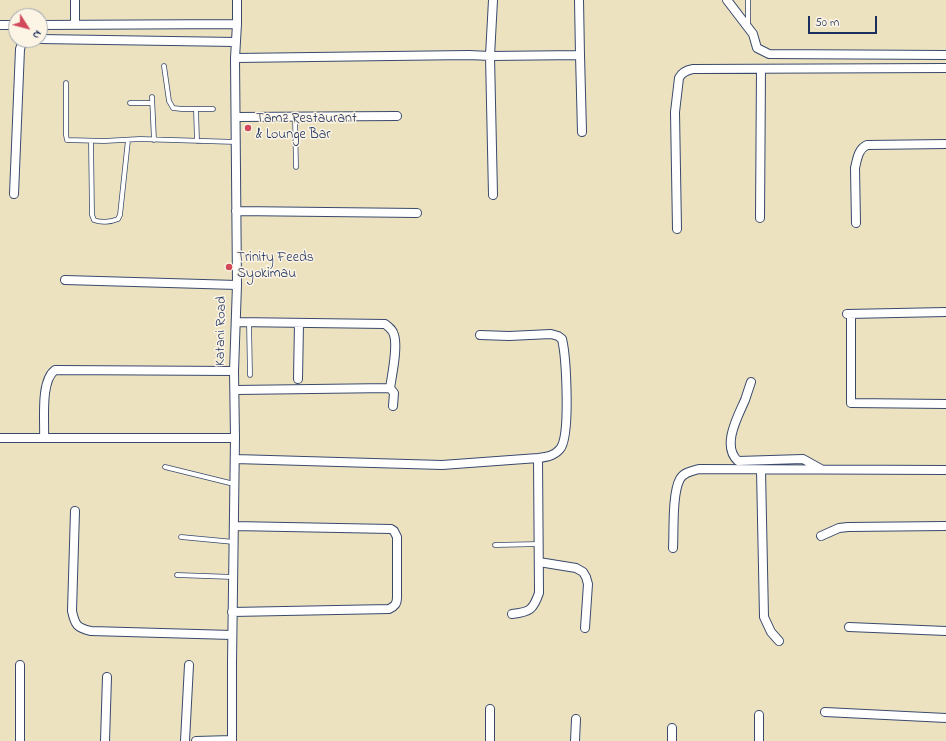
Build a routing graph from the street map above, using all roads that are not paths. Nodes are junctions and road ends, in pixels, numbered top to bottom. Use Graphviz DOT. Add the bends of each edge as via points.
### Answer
graph roads {
  1 [pos="75,0"];
  2 [pos="237,0"];
  3 [pos="493,0"];
  4 [pos="579,0"];
  5 [pos="727,0"];
  6 [pos="748,0"];
  7 [pos="238,24"];
  8 [pos="48,25"];
  9 [pos="75,25"];
  10 [pos="748,26"];
  11 [pos="48,39"];
  12 [pos="236,42"];
  13 [pos="20,48"];
  14 [pos="580,55"];
  15 [pos="946,55"];
  16 [pos="490,56"];
  17 [pos="235,58"];
  18 [pos="164,66"];
  19 [pos="761,68"];
  20 [pos="946,68"];
  21 [pos="66,83"];
  22 [pos="152,97"];
  23 [pos="130,103"];
  24 [pos="152,103"];
  25 [pos="196,109"];
  26 [pos="213,109"];
  27 [pos="397,116"];
  28 [pos="236,117"];
  29 [pos="296,117"];
  30 [pos="582,132"];
  31 [pos="128,140"];
  32 [pos="154,140"];
  33 [pos="90,141"];
  34 [pos="197,141"];
  35 [pos="236,142"];
  36 [pos="946,144"];
  37 [pos="296,167"];
  38 [pos="14,194"];
  39 [pos="493,195"];
  40 [pos="236,211"];
  41 [pos="417,213"];
  42 [pos="760,218"];
  43 [pos="856,223"];
  44 [pos="677,230"];
  45 [pos="65,280"];
  46 [pos="237,286"];
  47 [pos="946,312"];
  48 [pos="236,322"];
  49 [pos="250,322"];
  50 [pos="299,323"];
  51 [pos="480,335"];
  52 [pos="234,371"];
  53 [pos="250,375"];
  54 [pos="298,379"];
  55 [pos="751,382"];
  56 [pos="390,388"];
  57 [pos="235,390"];
  58 [pos="946,404"];
  59 [pos="393,406"];
  60 [pos="0,438"];
  61 [pos="44,438"];
  62 [pos="235,438"];
  63 [pos="538,458"];
  64 [pos="235,459"];
  65 [pos="165,467"];
  66 [pos="761,470"];
  67 [pos="822,470"];
  68 [pos="946,470"];
  69 [pos="234,484"];
  70 [pos="75,511"];
  71 [pos="234,526"];
  72 [pos="946,526"];
  73 [pos="821,536"];
  74 [pos="181,537"];
  75 [pos="234,542"];
  76 [pos="539,544"];
  77 [pos="495,545"];
  78 [pos="673,548"];
  79 [pos="539,562"];
  80 [pos="177,575"];
  81 [pos="233,577"];
  82 [pos="232,612"];
  83 [pos="512,614"];
  84 [pos="849,627"];
  85 [pos="585,628"];
  86 [pos="946,630"];
  87 [pos="232,635"];
  88 [pos="779,641"];
  89 [pos="20,665"];
  90 [pos="189,665"];
  91 [pos="107,677"];
  92 [pos="490,709"];
  93 [pos="825,712"];
  94 [pos="759,715"];
  95 [pos="946,718"];
  96 [pos="576,719"];
  97 [pos="672,728"];
  98 [pos="20,741"];
  99 [pos="105,741"];
  100 [pos="185,741"];
  101 [pos="196,741"];
  102 [pos="232,741"];
  103 [pos="490,741"];
  104 [pos="575,741"];
  105 [pos="672,741"];
  106 [pos="759,741"];
  1 -- 9 [label="street"];
  2 -- 7 [label="street, Katani Road"];
  3 -- 16 [label="street"];
  4 -- 14 [label="street"];
  5 -- 10 [label="street"];
  6 -- 10 [label="lane"];
  7 -- 9 [label="street"];
  7 -- 12 [label="street, Katani Road"];
  8 -- 9 [label="street"];
  10 -- 15 [label="street" via="757,48 769,54"];
  11 -- 12 [label="street"];
  12 -- 17 [label="street, Katani Road"];
  13 -- 38 [label="street"];
  14 -- 16 [label="street"];
  14 -- 30 [label="street"];
  16 -- 17 [label="street"];
  16 -- 39 [label="street"];
  17 -- 28 [label="street, Katani Road"];
  18 -- 25 [label="lane" via="169,101 173,108"];
  19 -- 20 [label="street"];
  19 -- 42 [label="street"];
  19 -- 44 [label="street" via="693,69 681,74 675,112"];
  21 -- 33 [label="lane" via="67,140"];
  22 -- 24 [label="lane"];
  23 -- 24 [label="lane"];
  24 -- 32 [label="lane"];
  25 -- 26 [label="lane"];
  25 -- 34 [label="lane"];
  27 -- 29 [label="street"];
  28 -- 29 [label="street"];
  28 -- 35 [label="street, Katani Road"];
  29 -- 37 [label="lane"];
  31 -- 32 [label="lane"];
  31 -- 33 [label="lane"];
  31 -- 33 [label="lane" via="120,215 113,221 98,221 92,216"];
  32 -- 34 [label="lane"];
  34 -- 35 [label="lane"];
  35 -- 40 [label="street, Katani Road"];
  36 -- 43 [label="street" via="863,147 855,168"];
  40 -- 41 [label="street"];
  40 -- 46 [label="street, Katani Road"];
  45 -- 46 [label="street"];
  46 -- 48 [label="street, Katani Road"];
  47 -- 58 [label="street" via="848,314 851,403"];
  48 -- 49 [label="street"];
  48 -- 52 [label="street, Katani Road"];
  49 -- 50 [label="street"];
  49 -- 53 [label="lane"];
  50 -- 54 [label="street"];
  50 -- 56 [label="street" via="385,324 391,328 395,344"];
  51 -- 63 [label="street" via="551,334 562,339 566,376 565,438 561,448 554,455"];
  52 -- 57 [label="street, Katani Road"];
  52 -- 61 [label="street" via="55,370 48,379 46,390"];
  55 -- 67 [label="street" via="732,433 733,457 738,461 803,459"];
  56 -- 57 [label="street"];
  56 -- 59 [label="street" via="394,393"];
  57 -- 62 [label="street, Katani Road"];
  60 -- 61 [label="street"];
  61 -- 62 [label="street"];
  62 -- 64 [label="street, Katani Road"];
  63 -- 64 [label="street" via="442,465"];
  63 -- 76 [label="street"];
  64 -- 69 [label="street, Katani Road"];
  65 -- 69 [label="lane"];
  66 -- 67 [label="street"];
  66 -- 78 [label="street" via="699,469 688,472 680,479 675,495"];
  66 -- 88 [label="street" via="764,616 771,632"];
  67 -- 68 [label="street"];
  69 -- 71 [label="street, Katani Road"];
  70 -- 87 [label="street" via="72,611 77,625 92,631"];
  71 -- 75 [label="street, Katani Road"];
  71 -- 82 [label="street" via="391,529 397,537 397,602 390,609"];
  72 -- 73 [label="street" via="839,528"];
  74 -- 75 [label="lane"];
  75 -- 81 [label="street, Katani Road"];
  76 -- 77 [label="lane"];
  76 -- 79 [label="street"];
  79 -- 83 [label="street" via="539,593 535,604 526,612"];
  79 -- 85 [label="street" via="576,568 583,572 588,584"];
  80 -- 81 [label="lane"];
  81 -- 82 [label="street, Katani Road"];
  82 -- 87 [label="street, Katani Road"];
  84 -- 86 [label="street"];
  87 -- 102 [label="street, Katani Road"];
  89 -- 98 [label="street"];
  90 -- 100 [label="street"];
  91 -- 99 [label="street"];
  92 -- 103 [label="street"];
  93 -- 95 [label="street"];
  94 -- 106 [label="street"];
  96 -- 104 [label="street"];
  97 -- 105 [label="street"];
  101 -- 102 [label="street"];
}
